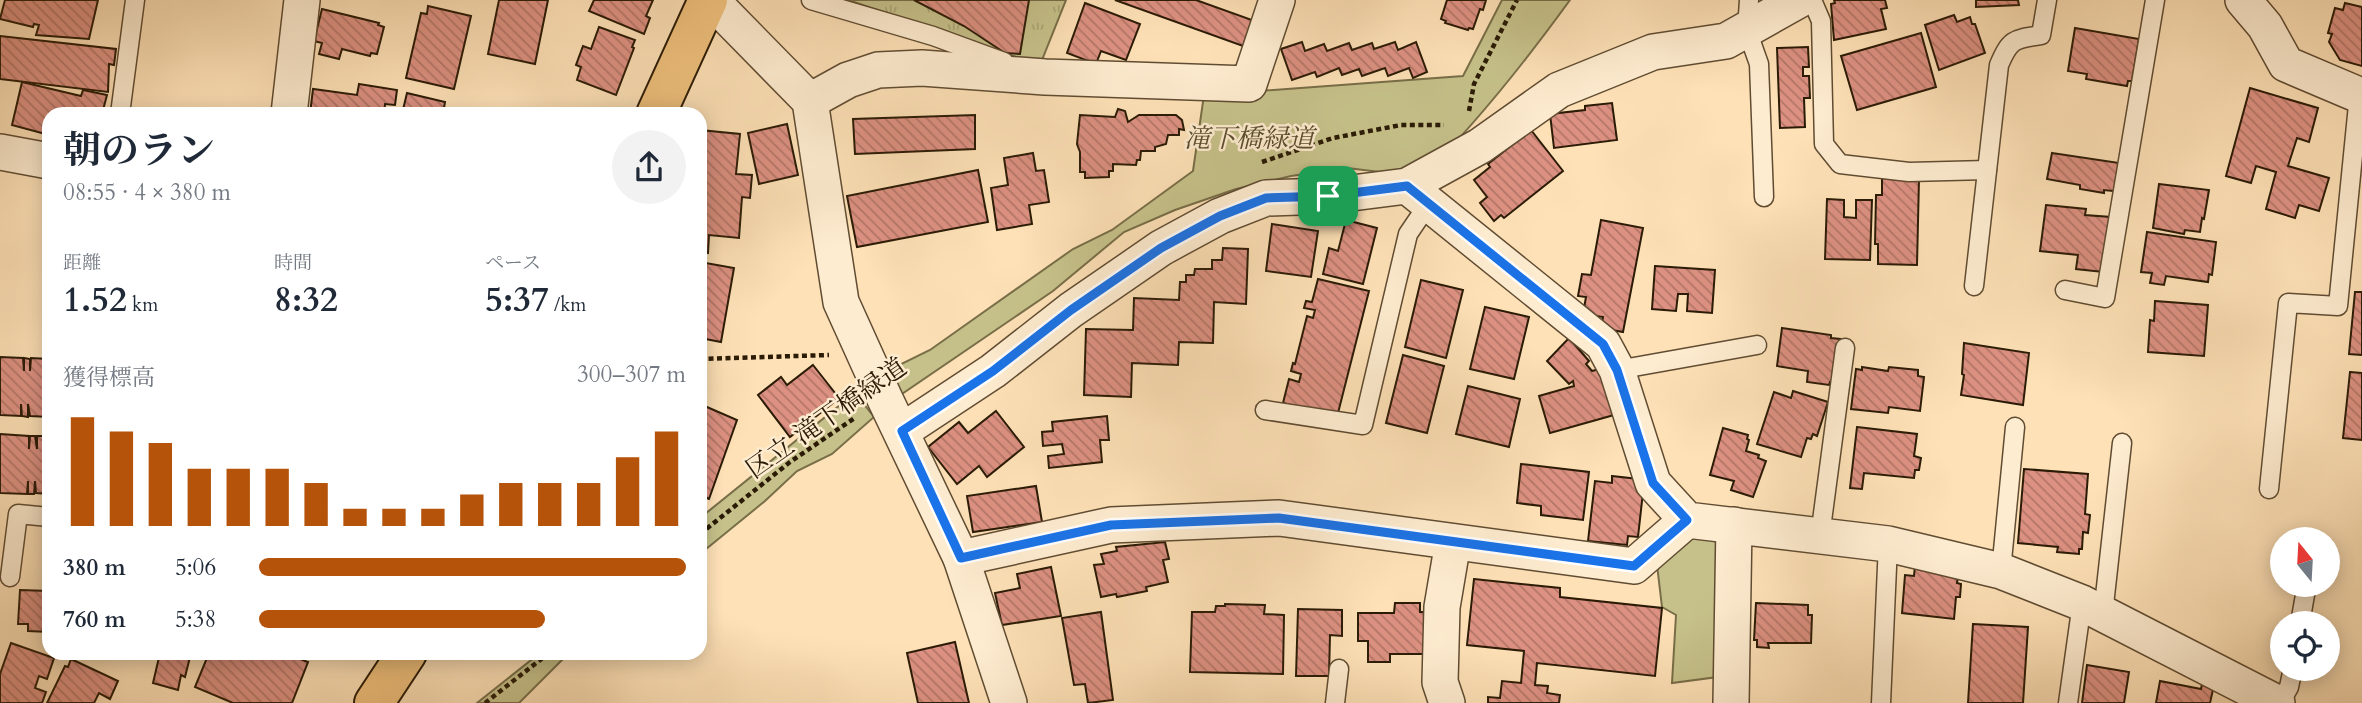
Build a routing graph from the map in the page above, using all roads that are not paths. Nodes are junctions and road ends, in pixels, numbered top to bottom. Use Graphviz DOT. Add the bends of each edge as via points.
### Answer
graph roads {
  1 [pos="135,0"];
  2 [pos="302,0"];
  3 [pos="710,0"];
  4 [pos="811,0"];
  5 [pos="1277,0"];
  6 [pos="1798,0"];
  7 [pos="1812,0"];
  8 [pos="2047,0"];
  9 [pos="2155,0"];
  10 [pos="2243,0"];
  11 [pos="1748,15"];
  12 [pos="1045,77"];
  13 [pos="2360,95"];
  14 [pos="810,101"];
  15 [pos="121,107"];
  16 [pos="290,107"];
  17 [pos="659,107"];
  18 [pos="0,152"];
  19 [pos="42,160"];
  20 [pos="1987,170"];
  21 [pos="1418,195"];
  22 [pos="1764,197"];
  23 [pos="1975,286"];
  24 [pos="2065,290"];
  25 [pos="1757,345"];
  26 [pos="1845,348"];
  27 [pos="1617,370"];
  28 [pos="1265,410"];
  29 [pos="2015,427"];
  30 [pos="902,431"];
  31 [pos="2122,443"];
  32 [pos="2269,489"];
  33 [pos="42,516"];
  34 [pos="1687,520"];
  35 [pos="1734,525"];
  36 [pos="1820,536"];
  37 [pos="1453,542"];
  38 [pos="1888,544"];
  39 [pos="961,558"];
  40 [pos="2001,571"];
  41 [pos="10,577"];
  42 [pos="2093,608"];
  43 [pos="402,660"];
  44 [pos="1339,669"];
  45 [pos="2291,681"];
  46 [pos="374,703"];
  47 [pos="1009,703"];
  48 [pos="1335,703"];
  49 [pos="1447,703"];
  50 [pos="1731,703"];
  51 [pos="1881,703"];
  52 [pos="2068,703"];
  53 [pos="2279,703"];
  1 -- 15 [label="lane"];
  2 -- 16 [label="street"];
  3 -- 14 [label="street"];
  3 -- 17 [label="main road"];
  4 -- 12 [label="lane" via="933,36"];
  5 -- 12 [label="street" via="1249,84"];
  6 -- 11 [label="street"];
  7 -- 20 [label="lane" via="1821,21 1824,144 1840,164 1909,172"];
  8 -- 20 [label="lane" via="2041,35 2020,38 2007,46 1999,65"];
  9 -- 24 [label="lane" via="2105,298"];
  10 -- 13 [label="street" via="2265,26 2286,64"];
  11 -- 21 [label="street" via="1726,41 1653,52 1559,90"];
  11 -- 22 [label="lane" via="1759,64"];
  12 -- 14 [label="street" via="922,68 878,70"];
  13 -- 32 [label="lane" via="2338,306 2288,303"];
  14 -- 30 [label="street" via="841,302"];
  18 -- 19 [label="street"];
  20 -- 23 [label="lane"];
  21 -- 27 [label="street" via="1603,344"];
  21 -- 28 [label="lane" via="1363,425"];
  21 -- 30 [label="street" via="1266,198 1220,216 1161,248 993,371"];
  25 -- 27 [label="lane"];
  26 -- 36 [label="lane"];
  27 -- 34 [label="street" via="1653,483"];
  29 -- 40 [label="lane"];
  30 -- 39 [label="street"];
  31 -- 42 [label="lane"];
  33 -- 41 [label="lane" via="18,514"];
  34 -- 35 [label="street"];
  34 -- 37 [label="street" via="1634,566"];
  35 -- 36 [label="street"];
  35 -- 50 [label="street"];
  36 -- 38 [label="street"];
  37 -- 39 [label="street" via="1279,518 1111,525"];
  37 -- 49 [label="street" via="1442,607 1440,682"];
  38 -- 40 [label="street"];
  38 -- 51 [label="lane"];
  39 -- 47 [label="street"];
  40 -- 42 [label="street"];
  42 -- 52 [label="lane"];
  42 -- 53 [label="street"];
  43 -- 46 [label="main road"];
  44 -- 48 [label="lane"];
  45 -- 53 [label="lane"];
}
